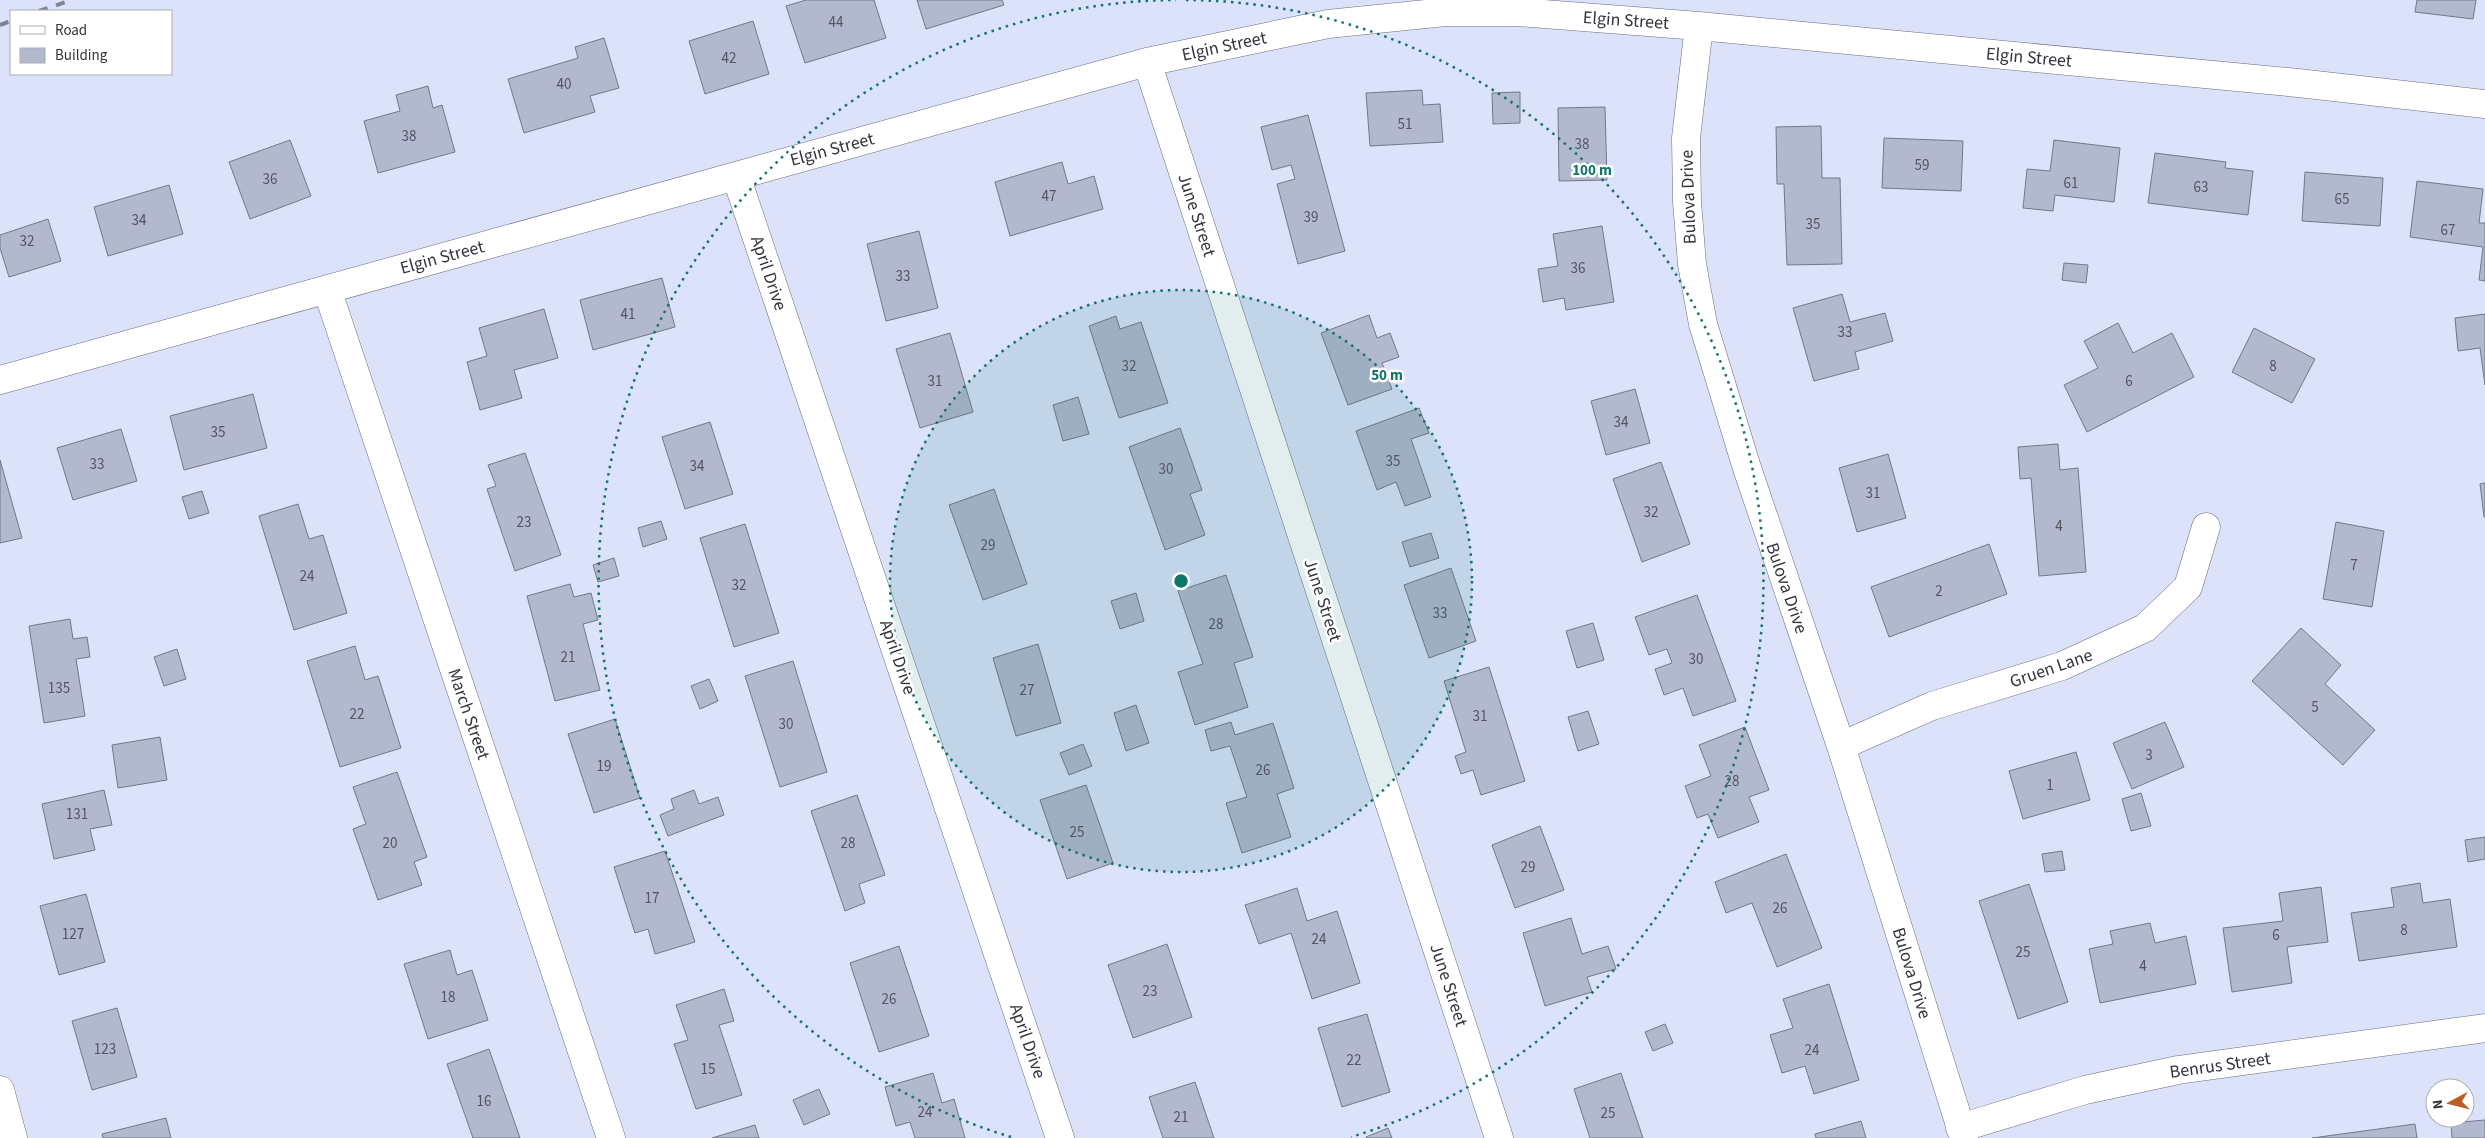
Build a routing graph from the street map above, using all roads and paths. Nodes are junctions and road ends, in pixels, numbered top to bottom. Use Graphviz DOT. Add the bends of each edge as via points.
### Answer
graph roads {
  1 [pos="1699,26"];
  2 [pos="1146,62"];
  3 [pos="2485,104"];
  4 [pos="736,176"];
  5 [pos="327,289"];
  6 [pos="0,380"];
  7 [pos="2206,527"];
  8 [pos="1841,746"];
  9 [pos="2485,1028"];
  10 [pos="0,1090"];
  11 [pos="1962,1133"];
  12 [pos="13,1138"];
  13 [pos="611,1138"];
  14 [pos="1060,1138"];
  15 [pos="1499,1138"];
  1 -- 2 [label="street, Elgin Street" via="1518,12 1445,12 1328,24"];
  1 -- 3 [label="street, Elgin Street"];
  1 -- 8 [label="street, Bulova Drive" via="1686,138 1692,264 1703,324 1746,466"];
  2 -- 4 [label="street, Elgin Street"];
  2 -- 15 [label="street, June Street"];
  4 -- 5 [label="street, Elgin Street"];
  4 -- 14 [label="street, April Drive"];
  5 -- 6 [label="street, Elgin Street"];
  5 -- 13 [label="street, March Street"];
  7 -- 8 [label="street, Gruen Lane" via="2188,587 2145,628 2062,666 1932,706"];
  8 -- 11 [label="street, Bulova Drive"];
  9 -- 11 [label="street, Benrus Street" via="2130,1079"];
  10 -- 12 [label="street"];
}
